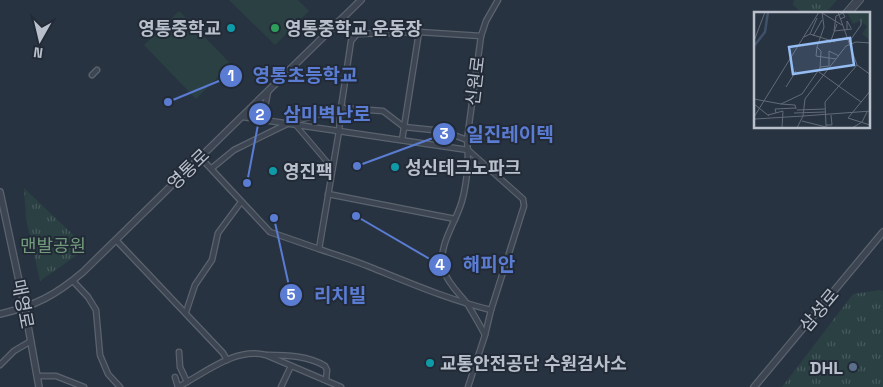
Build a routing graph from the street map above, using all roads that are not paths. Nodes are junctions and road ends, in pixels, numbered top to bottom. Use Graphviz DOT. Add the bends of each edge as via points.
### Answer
graph roads {
  1 [pos="361,0"];
  2 [pos="498,0"];
  3 [pos="856,0"];
  4 [pos="860,0"];
  5 [pos="846,12"];
  6 [pos="851,12"];
  7 [pos="419,32"];
  8 [pos="481,36"];
  9 [pos="97,70"];
  10 [pos="92,75"];
  11 [pos="268,92"];
  12 [pos="341,108"];
  13 [pos="243,116"];
  14 [pos="267,120"];
  15 [pos="291,123"];
  16 [pos="404,127"];
  17 [pos="339,131"];
  18 [pos="402,140"];
  19 [pos="467,140"];
  20 [pos="468,150"];
  21 [pos="200,157"];
  22 [pos="212,168"];
  23 [pos="332,170"];
  24 [pos="0,192"];
  25 [pos="328,194"];
  26 [pos="241,202"];
  27 [pos="455,219"];
  28 [pos="883,232"];
  29 [pos="116,240"];
  30 [pos="319,249"];
  31 [pos="73,281"];
  32 [pos="467,304"];
  33 [pos="25,309"];
  34 [pos="491,310"];
  35 [pos="186,312"];
  36 [pos="0,314"];
  37 [pos="486,335"];
  38 [pos="31,341"];
  39 [pos="179,352"];
  40 [pos="266,355"];
  41 [pos="227,360"];
  42 [pos="0,365"];
  43 [pos="291,366"];
  44 [pos="37,376"];
  45 [pos="175,377"];
  46 [pos="326,380"];
  47 [pos="187,382"];
  48 [pos="39,387"];
  49 [pos="84,387"];
  50 [pos="120,387"];
  51 [pos="178,387"];
  52 [pos="281,387"];
  53 [pos="341,387"];
  54 [pos="468,387"];
  55 [pos="754,387"];
  1 -- 11 [label="street, 영통로"];
  2 -- 8 [label="street, 신원로"];
  3 -- 5 [label="street"];
  4 -- 6 [label="street"];
  7 -- 8 [label="street"];
  7 -- 12 [label="street" via="357,34 353,37"];
  7 -- 16 [label="street"];
  8 -- 19 [label="street, 신원로"];
  9 -- 10 [label="street"];
  11 -- 13 [label="street, 영통로"];
  11 -- 14 [label="street"];
  12 -- 15 [label="street"];
  12 -- 16 [label="street" via="383,111"];
  12 -- 17 [label="street"];
  13 -- 14 [label="street"];
  13 -- 21 [label="street, 영통로"];
  14 -- 15 [label="street"];
  15 -- 17 [label="street"];
  15 -- 22 [label="street" via="234,150"];
  15 -- 23 [label="street"];
  16 -- 18 [label="street"];
  16 -- 19 [label="street" via="443,131"];
  17 -- 18 [label="street"];
  17 -- 23 [label="street"];
  18 -- 20 [label="street"];
  19 -- 20 [label="street, 신원로"];
  20 -- 27 [label="street, 신원로" via="464,192"];
  20 -- 34 [label="street" via="524,202"];
  21 -- 22 [label="street"];
  21 -- 29 [label="street, 영통로"];
  22 -- 26 [label="street"];
  23 -- 25 [label="street"];
  24 -- 33 [label="street, 매영로"];
  25 -- 27 [label="street"];
  25 -- 30 [label="street"];
  26 -- 30 [label="street" via="270,232"];
  26 -- 35 [label="street" via="218,233 212,260 195,286"];
  27 -- 32 [label="street, 신원로" via="442,253 442,265"];
  28 -- 55 [label="street, 삼성로"];
  29 -- 31 [label="street, 영통로"];
  29 -- 35 [label="street"];
  30 -- 32 [label="street"];
  31 -- 33 [label="street, 영통로"];
  31 -- 50 [label="street" via="96,310 100,355 106,371"];
  32 -- 34 [label="street"];
  32 -- 37 [label="street, 신원로"];
  33 -- 36 [label="street, 영통로"];
  33 -- 38 [label="street, 매영로"];
  34 -- 37 [label="street"];
  35 -- 41 [label="street"];
  37 -- 54 [label="street"];
  38 -- 42 [label="street"];
  38 -- 44 [label="street, 매영로"];
  39 -- 47 [label="street" via="180,367"];
  40 -- 41 [label="street" via="243,354"];
  40 -- 43 [label="street"];
  40 -- 46 [label="street" via="311,359 325,366"];
  41 -- 47 [label="street"];
  43 -- 46 [label="street"];
  43 -- 52 [label="street"];
  44 -- 48 [label="street, 매영로"];
  44 -- 49 [label="street" via="56,376"];
  45 -- 51 [label="street"];
  46 -- 53 [label="street"];
  47 -- 51 [label="street"];
}
